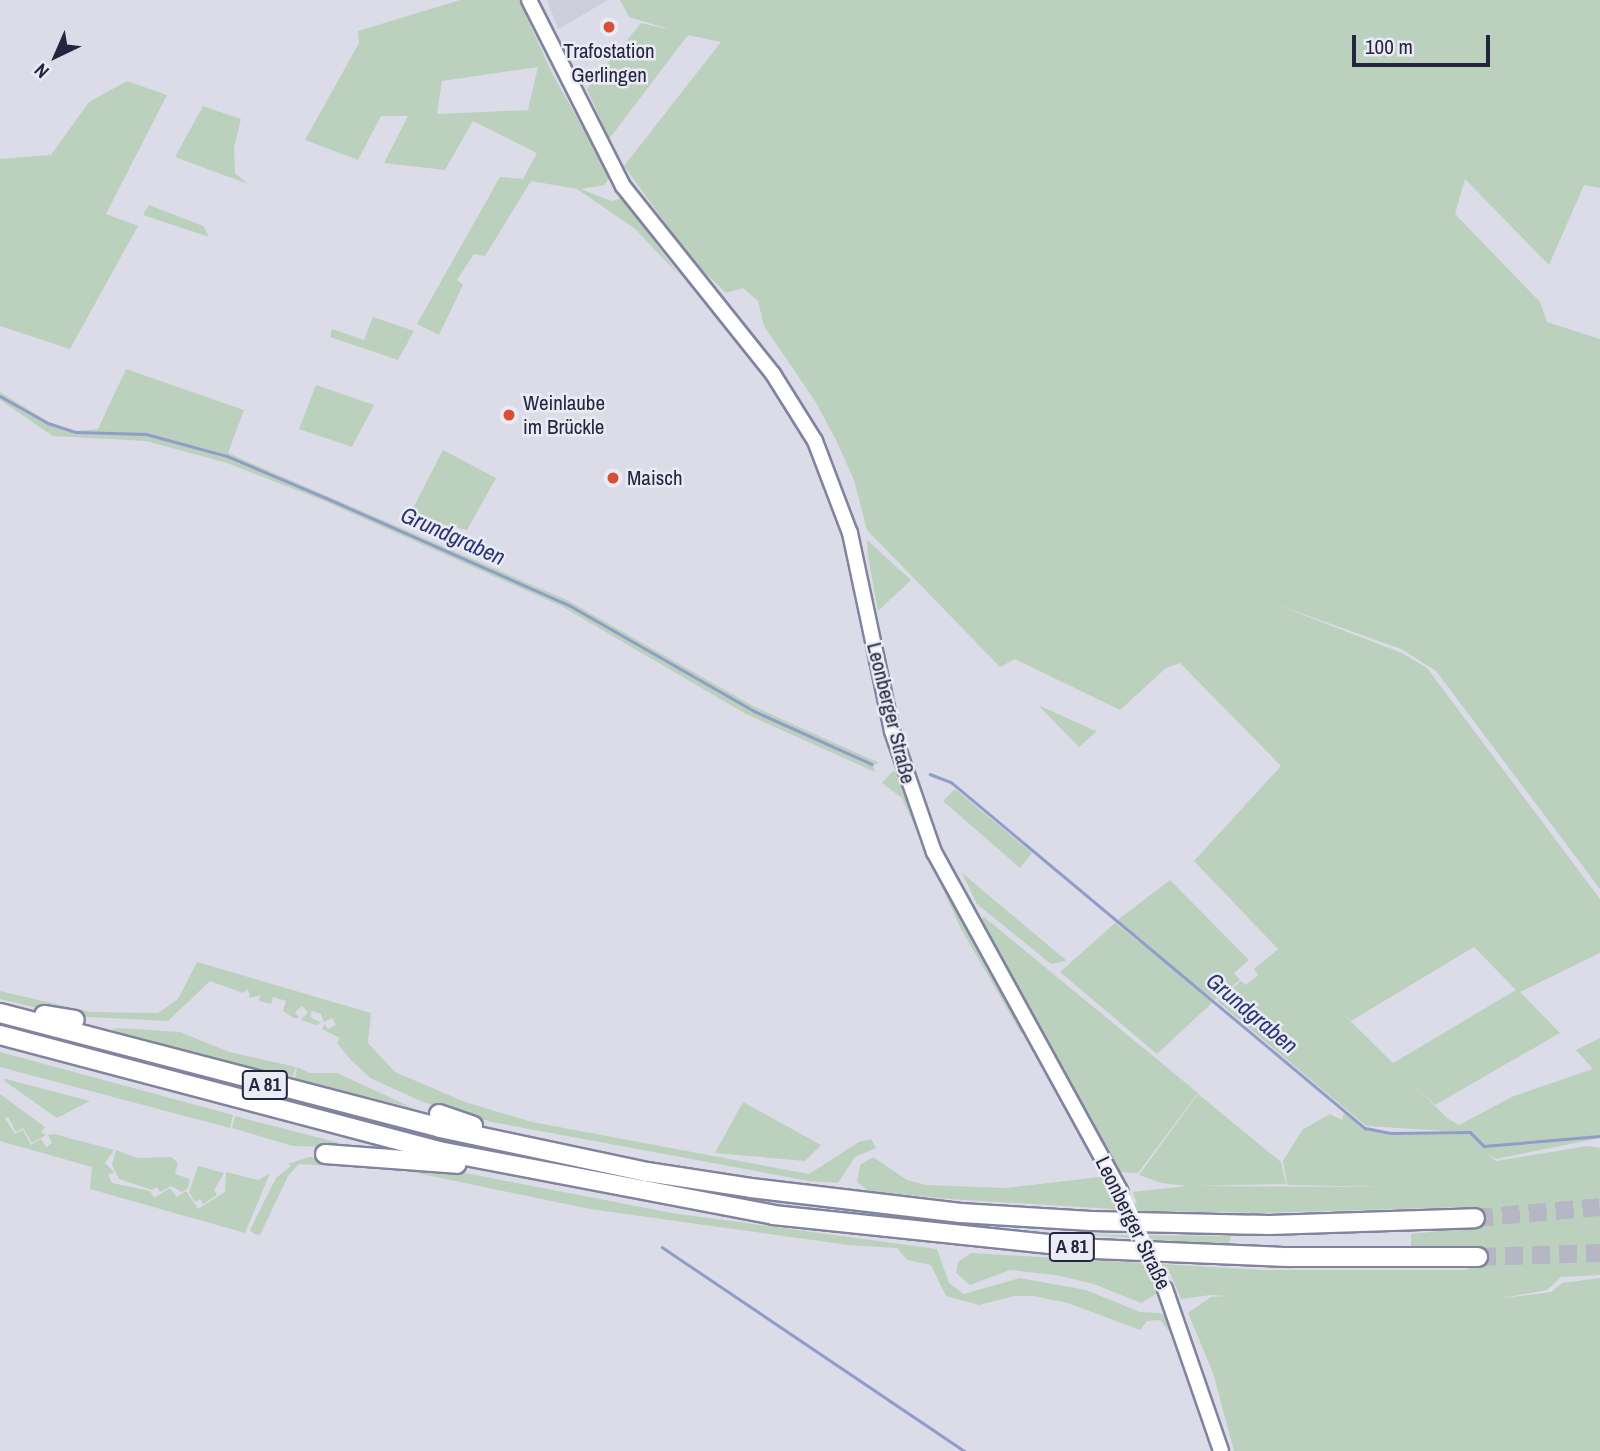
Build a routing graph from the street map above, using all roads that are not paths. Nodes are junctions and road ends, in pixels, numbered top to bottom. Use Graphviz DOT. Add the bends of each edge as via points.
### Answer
graph roads {
  1 [pos="529,0"];
  2 [pos="0,1012"];
  3 [pos="75,1020"];
  4 [pos="0,1035"];
  5 [pos="439,1114"];
  6 [pos="532,1148"];
  7 [pos="325,1154"];
  8 [pos="492,1162"];
  9 [pos="1475,1218"];
  10 [pos="1478,1257"];
  11 [pos="1221,1451"];
  1 -- 11 [label="main road, Leonberger Straße, bridge" via="623,186 773,374 815,441 850,533 892,731 934,852 1119,1191 1165,1289"];
  2 -- 3 [label="highway"];
  2 -- 6 [label="highway, A 81" via="284,1090"];
  4 -- 8 [label="highway, A 81" via="282,1112"];
  5 -- 6 [label="highway"];
  6 -- 9 [label="highway, A 81" via="722,1184 961,1213 1187,1225"];
  7 -- 8 [label="highway" via="451,1165"];
  8 -- 10 [label="highway, A 81" via="773,1215 952,1237 1198,1254"];
}
